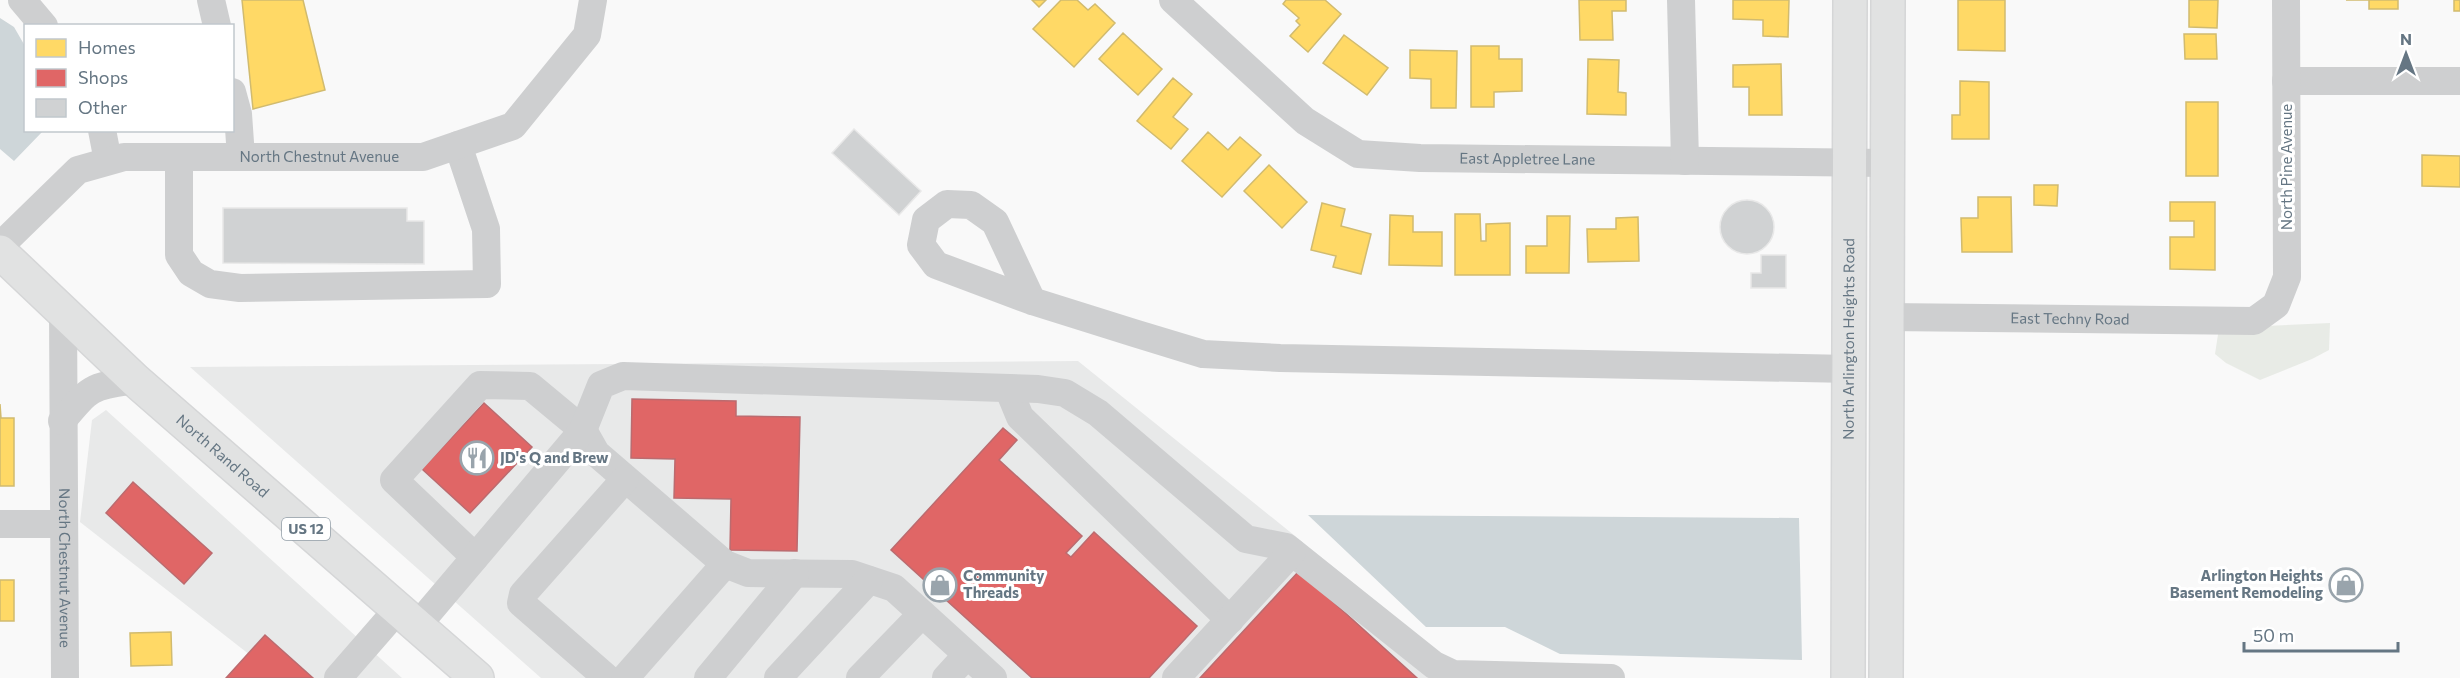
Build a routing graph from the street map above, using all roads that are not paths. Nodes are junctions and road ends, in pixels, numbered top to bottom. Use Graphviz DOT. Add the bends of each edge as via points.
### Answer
graph roads {
  1 [pos="22,0"];
  2 [pos="211,0"];
  3 [pos="593,0"];
  4 [pos="1173,0"];
  5 [pos="1681,0"];
  6 [pos="1850,0"];
  7 [pos="1888,0"];
  8 [pos="2286,0"];
  9 [pos="42,24"];
  10 [pos="217,24"];
  11 [pos="2286,81"];
  12 [pos="2460,81"];
  13 [pos="234,99"];
  14 [pos="102,132"];
  15 [pos="458,145"];
  16 [pos="179,157"];
  17 [pos="241,157"];
  18 [pos="108,161"];
  19 [pos="1685,161"];
  20 [pos="1849,163"];
  21 [pos="1887,163"];
  22 [pos="0,246"];
  23 [pos="0,252"];
  24 [pos="1032,301"];
  25 [pos="63,310"];
  26 [pos="1886,317"];
  27 [pos="2254,321"];
  28 [pos="1850,369"];
  29 [pos="135,380"];
  30 [pos="1008,388"];
  31 [pos="62,421"];
  32 [pos="583,430"];
  33 [pos="625,479"];
  34 [pos="0,524"];
  35 [pos="64,524"];
  36 [pos="1292,552"];
  37 [pos="475,557"];
  38 [pos="725,564"];
  39 [pos="795,573"];
  40 [pos="869,580"];
  41 [pos="922,614"];
  42 [pos="407,617"];
  43 [pos="1230,620"];
  44 [pos="967,656"];
  45 [pos="65,678"];
  46 [pos="338,678"];
  47 [pos="477,678"];
  48 [pos="607,678"];
  49 [pos="625,678"];
  50 [pos="708,678"];
  51 [pos="778,678"];
  52 [pos="860,678"];
  53 [pos="946,678"];
  54 [pos="993,678"];
  55 [pos="1176,678"];
  56 [pos="1611,678"];
  57 [pos="1848,678"];
  58 [pos="1886,678"];
  1 -- 9 [label="street"];
  2 -- 10 [label="street"];
  3 -- 15 [label="street, North Chestnut Avenue" via="587,35 513,126"];
  4 -- 19 [label="street, East Appletree Lane" via="1305,121 1358,154"];
  5 -- 19 [label="street"];
  6 -- 20 [label="main road, North Arlington Heights Road"];
  7 -- 21 [label="main road"];
  8 -- 11 [label="street, North Pine Avenue"];
  11 -- 12 [label="street"];
  11 -- 27 [label="street, North Pine Avenue" via="2287,277 2276,305"];
  13 -- 17 [label="street"];
  14 -- 18 [label="street"];
  15 -- 16 [label="street" via="486,229 487,284 240,288 210,284 191,273 179,255"];
  15 -- 17 [label="street, North Chestnut Avenue" via="423,157"];
  16 -- 17 [label="street, North Chestnut Avenue"];
  16 -- 18 [label="street, North Chestnut Avenue" via="124,157"];
  18 -- 22 [label="street, North Chestnut Avenue" via="78,170"];
  19 -- 20 [label="street, East Appletree Lane"];
  20 -- 21 [label="street, East Appletree Lane"];
  20 -- 28 [label="main road, North Arlington Heights Road"];
  21 -- 26 [label="main road"];
  23 -- 25 [label="main road, North Rand Road / US 12"];
  24 -- 28 [label="street" via="1203,354"];
  25 -- 29 [label="main road, North Rand Road / US 12"];
  25 -- 31 [label="street, North Chestnut Avenue"];
  26 -- 27 [label="street, East Techny Road"];
  26 -- 58 [label="main road"];
  28 -- 57 [label="main road, North Arlington Heights Road"];
  29 -- 31 [label="street" via="92,389"];
  29 -- 42 [label="main road, North Rand Road / US 12"];
  30 -- 32 [label="street" via="623,376 601,385"];
  30 -- 36 [label="street" via="1065,393 1098,412 1246,539 1286,547"];
  30 -- 43 [label="street" via="1020,417"];
  31 -- 35 [label="street, North Chestnut Avenue"];
  32 -- 33 [label="street" via="596,453"];
  32 -- 37 [label="street"];
  32 -- 37 [label="street" via="530,386 480,385 394,480"];
  33 -- 38 [label="street"];
  33 -- 48 [label="street" via="523,594 521,603"];
  34 -- 35 [label="street"];
  35 -- 45 [label="street, North Chestnut Avenue"];
  36 -- 43 [label="street"];
  36 -- 56 [label="street" via="1434,665 1453,674"];
  37 -- 42 [label="street"];
  38 -- 39 [label="street" via="748,573"];
  38 -- 49 [label="street"];
  39 -- 40 [label="street" via="852,574"];
  39 -- 50 [label="street"];
  40 -- 41 [label="street" via="894,588"];
  40 -- 51 [label="street"];
  41 -- 44 [label="street"];
  41 -- 52 [label="street"];
  42 -- 46 [label="street"];
  42 -- 47 [label="main road, North Rand Road / US 12"];
  43 -- 55 [label="street"];
  44 -- 53 [label="street"];
  44 -- 54 [label="street"];
}
